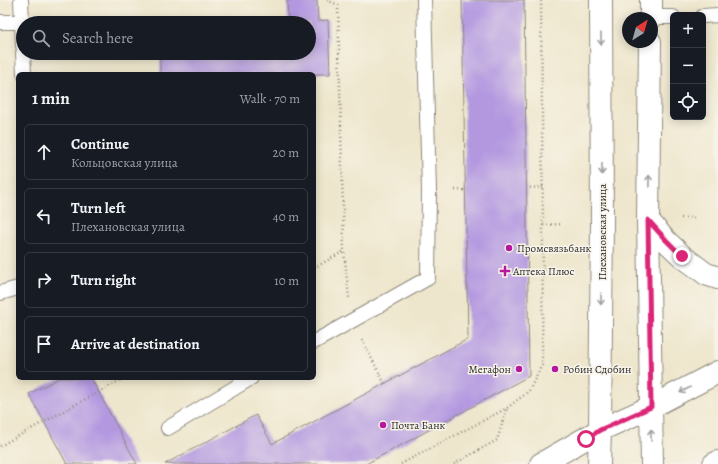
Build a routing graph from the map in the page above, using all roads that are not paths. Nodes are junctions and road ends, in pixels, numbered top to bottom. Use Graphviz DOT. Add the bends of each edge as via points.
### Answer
graph roads {
  1 [pos="21,0"];
  2 [pos="424,0"];
  3 [pos="601,0"];
  4 [pos="658,13"];
  5 [pos="670,15"];
  6 [pos="718,15"];
  7 [pos="22,16"];
  8 [pos="706,16"];
  9 [pos="0,22"];
  10 [pos="16,22"];
  11 [pos="650,48"];
  12 [pos="23,60"];
  13 [pos="24,72"];
  14 [pos="648,220"];
  15 [pos="718,278"];
  16 [pos="16,288"];
  17 [pos="0,292"];
  18 [pos="316,341"];
  19 [pos="718,372"];
  20 [pos="248,380"];
  21 [pos="651,407"];
  22 [pos="168,428"];
  23 [pos="600,430"];
  24 [pos="718,462"];
  25 [pos="541,464"];
  26 [pos="599,464"];
  27 [pos="652,464"];
  28 [pos="714,464"];
  1 -- 7 [label="lane"];
  2 -- 18 [label="lane" via="429,191 428,278"];
  3 -- 23 [label="main road, Плехановская улица, one-way"];
  4 -- 5 [label="lane"];
  6 -- 8 [label="lane"];
  9 -- 10 [label="lane"];
  14 -- 11 [label="main road, one-way"];
  12 -- 13 [label="lane"];
  14 -- 15 [label="main road" via="682,256 706,274"];
  14 -- 21 [label="main road"];
  16 -- 17 [label="lane"];
  19 -- 21 [label="main road, one-way"];
  20 -- 22 [label="lane"];
  21 -- 23 [label="main road"];
  27 -- 21 [label="main road, one-way"];
  23 -- 25 [label="main road"];
  23 -- 26 [label="main road, Плехановская улица"];
  24 -- 28 [label="main road"];
}
